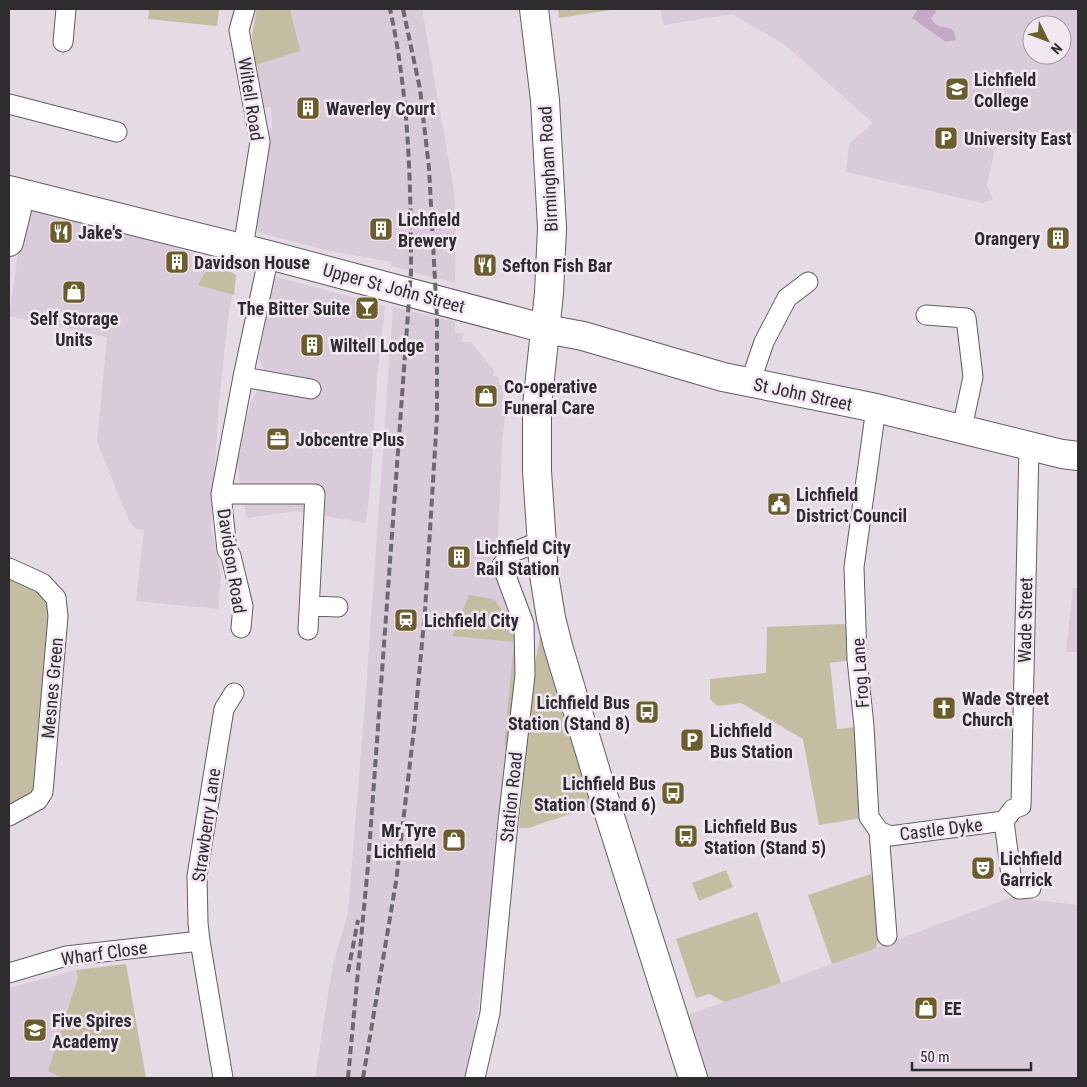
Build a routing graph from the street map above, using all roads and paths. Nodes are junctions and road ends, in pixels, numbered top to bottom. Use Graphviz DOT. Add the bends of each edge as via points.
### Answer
graph roads {
  1 [pos="66,9"];
  2 [pos="245,9"];
  3 [pos="534,9"];
  4 [pos="63,42"];
  5 [pos="9,104"];
  6 [pos="117,132"];
  7 [pos="15,191"];
  8 [pos="9,242"];
  9 [pos="256,252"];
  10 [pos="808,282"];
  11 [pos="926,315"];
  12 [pos="546,329"];
  13 [pos="243,377"];
  14 [pos="750,383"];
  15 [pos="311,389"];
  16 [pos="876,408"];
  17 [pos="962,428"];
  18 [pos="1029,446"];
  19 [pos="1073,453"];
  20 [pos="221,494"];
  21 [pos="541,541"];
  22 [pos="9,568"];
  23 [pos="310,606"];
  24 [pos="338,608"];
  25 [pos="240,628"];
  26 [pos="308,630"];
  27 [pos="234,693"];
  28 [pos="9,816"];
  29 [pos="1004,821"];
  30 [pos="879,831"];
  31 [pos="1031,888"];
  32 [pos="887,936"];
  33 [pos="200,941"];
  34 [pos="9,973"];
  35 [pos="223,1078"];
  36 [pos="475,1078"];
  37 [pos="693,1078"];
  1 -- 4 [label="street"];
  2 -- 9 [label="street, Wiltell Road" via="239,30 260,142"];
  3 -- 12 [label="street, Birmingham Road" via="545,100 552,228"];
  5 -- 6 [label="street"];
  7 -- 8 [label="street"];
  7 -- 9 [label="street, Upper St John Street"];
  9 -- 12 [label="street, Upper St John Street"];
  9 -- 13 [label="street, Davidson Road"];
  10 -- 14 [label="street" via="788,298 764,342"];
  11 -- 17 [label="street" via="966,318 973,378"];
  12 -- 14 [label="street, St John Street" via="583,336"];
  12 -- 21 [label="street, Birmingham Road" via="537,406 536,472"];
  13 -- 15 [label="street"];
  13 -- 20 [label="street, Davidson Road"];
  14 -- 16 [label="street, St John Street"];
  16 -- 17 [label="street, St John Street"];
  16 -- 30 [label="street, Frog Lane" via="854,567 857,659 870,817"];
  17 -- 18 [label="street, St John Street"];
  18 -- 19 [label="street, St John Street"];
  18 -- 29 [label="street, Wade Street" via="1021,806 1013,809"];
  20 -- 23 [label="street" via="315,494"];
  20 -- 25 [label="street, Davidson Road" via="226,550 231,556 243,606"];
  21 -- 36 [label="street, Station Road" via="513,552 502,565 524,624 525,675 490,1013"];
  21 -- 37 [label="street, Birmingham Road" via="558,646"];
  22 -- 28 [label="street, Mesnes Green" via="42,583 56,598 58,616 43,792 38,800"];
  23 -- 24 [label="street"];
  23 -- 26 [label="street"];
  27 -- 33 [label="street, Strawberry Lane" via="216,707 197,876"];
  29 -- 30 [label="street, Castle Dyke" via="890,836"];
  29 -- 31 [label="street" via="1012,883 1019,889"];
  30 -- 32 [label="street, Frog Lane"];
  33 -- 34 [label="street, Wharf Close" via="66,956"];
  33 -- 35 [label="street, Strawberry Lane"];
}
